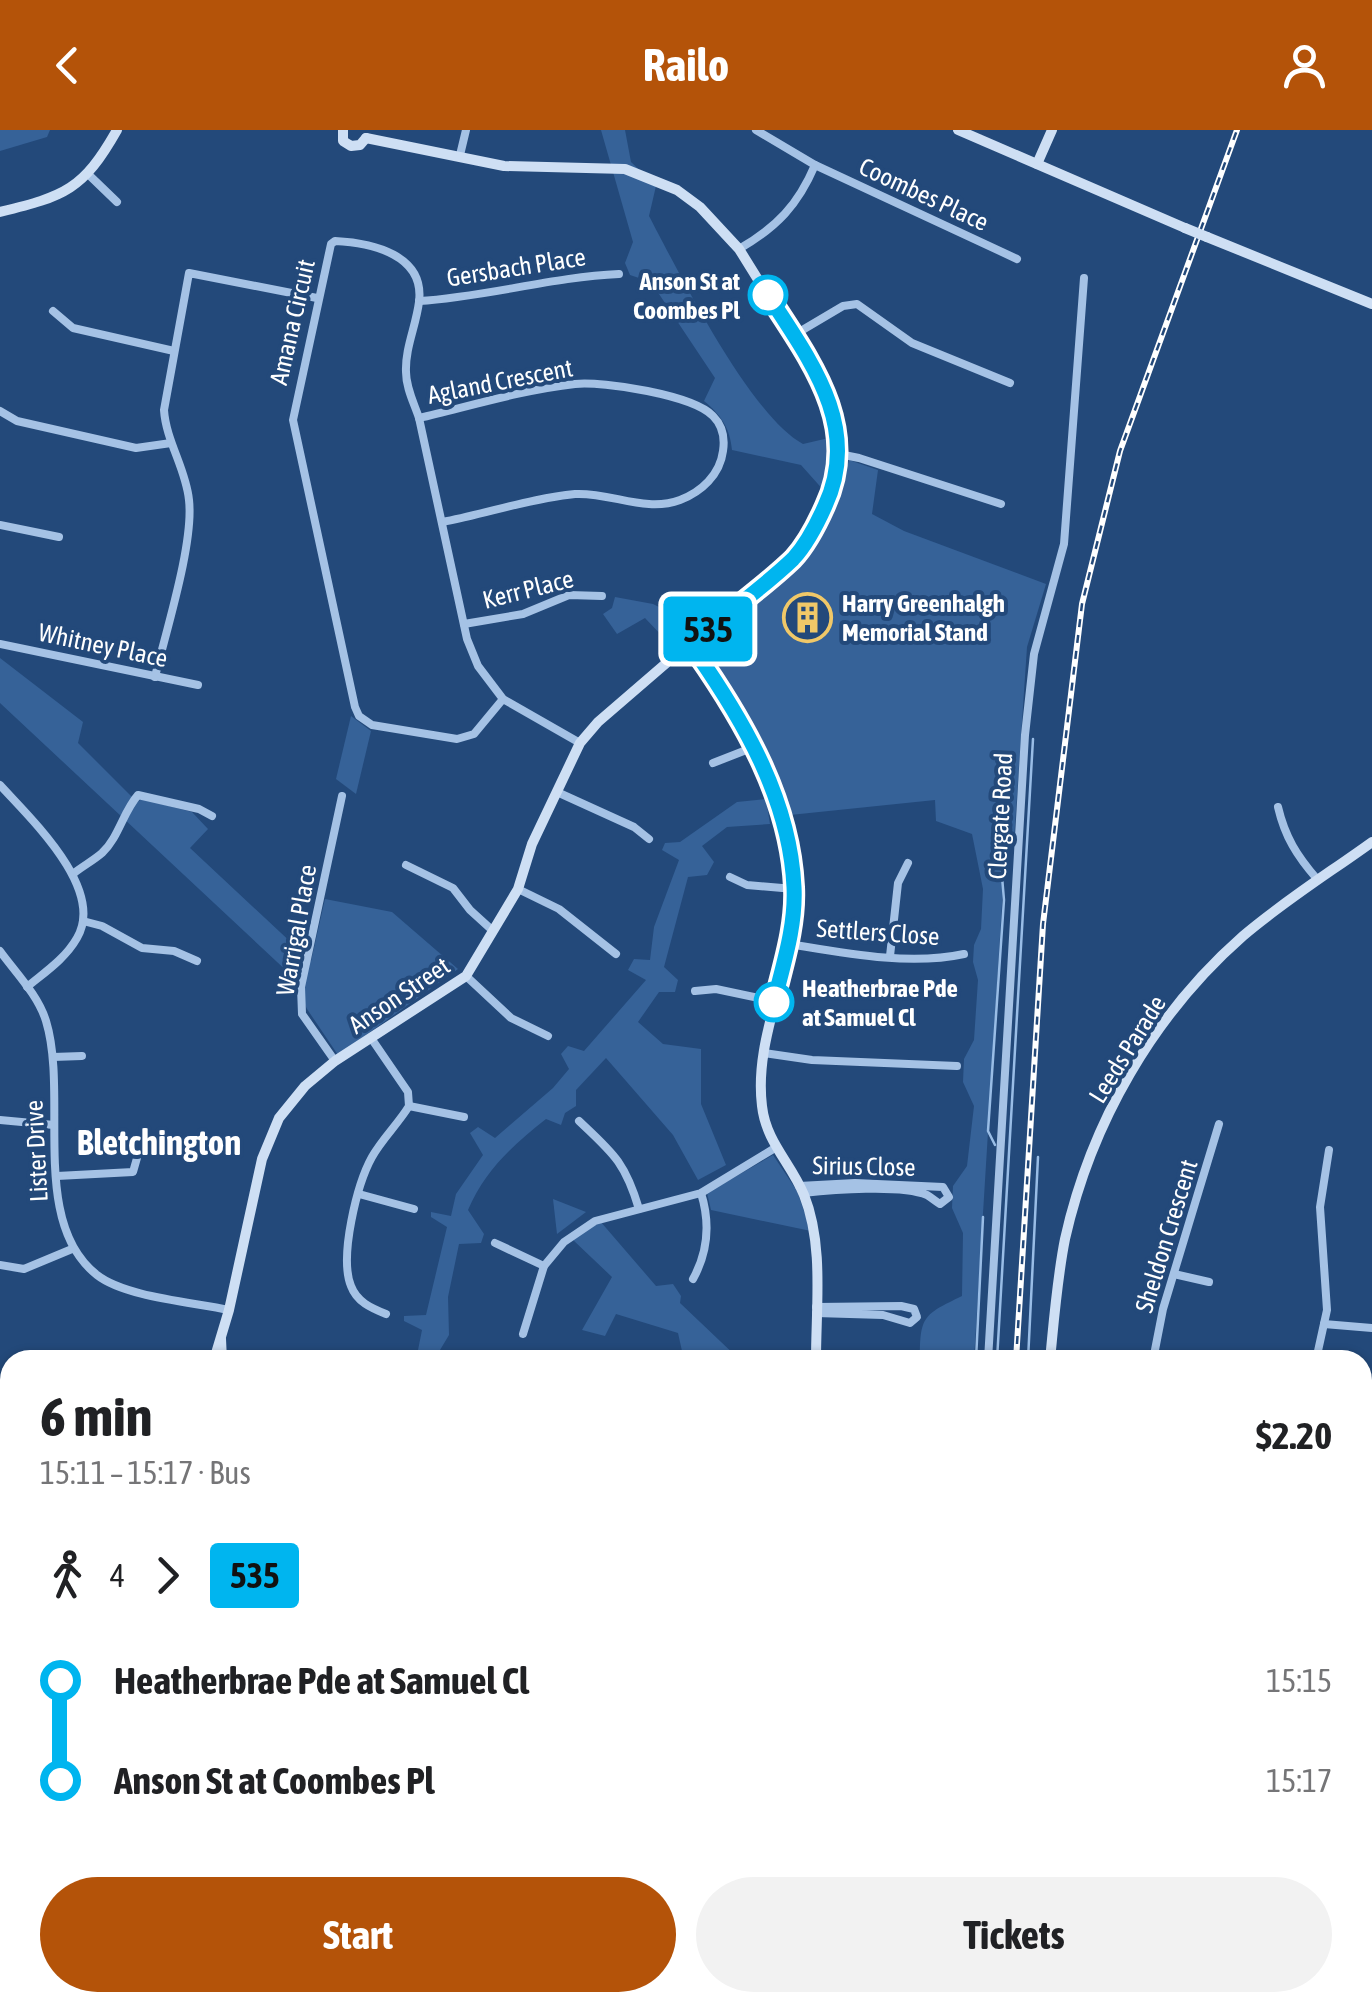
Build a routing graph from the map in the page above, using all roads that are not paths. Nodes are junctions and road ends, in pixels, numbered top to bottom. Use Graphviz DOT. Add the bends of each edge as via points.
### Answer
graph roads {
  1 [pos="118,130"];
  2 [pos="342,130"];
  3 [pos="466,130"];
  4 [pos="756,130"];
  5 [pos="958,130"];
  6 [pos="1052,130"];
  7 [pos="366,134"];
  8 [pos="460,155"];
  9 [pos="1037,164"];
  10 [pos="815,165"];
  11 [pos="89,175"];
  12 [pos="117,202"];
  13 [pos="0,212"];
  14 [pos="739,248"];
  15 [pos="1016,258"];
  16 [pos="619,274"];
  17 [pos="1084,278"];
  18 [pos="317,298"];
  19 [pos="419,301"];
  20 [pos="1372,306"];
  21 [pos="53,311"];
  22 [pos="794,336"];
  23 [pos="174,351"];
  24 [pos="1010,382"];
  25 [pos="0,411"];
  26 [pos="418,418"];
  27 [pos="171,443"];
  28 [pos="839,454"];
  29 [pos="1001,504"];
  30 [pos="442,522"];
  31 [pos="0,525"];
  32 [pos="59,537"];
  33 [pos="602,596"];
  34 [pos="464,624"];
  35 [pos="698,638"];
  36 [pos="0,644"];
  37 [pos="678,653"];
  38 [pos="697,654"];
  39 [pos="156,676"];
  40 [pos="198,685"];
  41 [pos="502,699"];
  42 [pos="580,743"];
  43 [pos="754,747"];
  44 [pos="713,763"];
  45 [pos="0,785"];
  46 [pos="557,792"];
  47 [pos="342,796"];
  48 [pos="1278,807"];
  49 [pos="212,816"];
  50 [pos="649,839"];
  51 [pos="1372,842"];
  52 [pos="908,863"];
  53 [pos="406,865"];
  54 [pos="74,873"];
  55 [pos="730,877"];
  56 [pos="1318,880"];
  57 [pos="518,889"];
  58 [pos="794,889"];
  59 [pos="83,920"];
  60 [pos="492,930"];
  61 [pos="789,944"];
  62 [pos="0,951"];
  63 [pos="616,954"];
  64 [pos="964,954"];
  65 [pos="890,956"];
  66 [pos="197,961"];
  67 [pos="466,976"];
  68 [pos="26,987"];
  69 [pos="695,992"];
  70 [pos="774,1002"];
  71 [pos="548,1036"];
  72 [pos="371,1038"];
  73 [pos="764,1054"];
  74 [pos="82,1056"];
  75 [pos="53,1058"];
  76 [pos="336,1062"];
  77 [pos="957,1066"];
  78 [pos="409,1106"];
  79 [pos="464,1117"];
  80 [pos="0,1120"];
  81 [pos="578,1121"];
  82 [pos="1220,1124"];
  83 [pos="54,1125"];
  84 [pos="774,1148"];
  85 [pos="1329,1150"];
  86 [pos="139,1151"];
  87 [pos="58,1176"];
  88 [pos="801,1190"];
  89 [pos="701,1193"];
  90 [pos="359,1194"];
  91 [pos="639,1208"];
  92 [pos="414,1210"];
  93 [pos="495,1243"];
  94 [pos="72,1250"];
  95 [pos="0,1266"];
  96 [pos="544,1266"];
  97 [pos="1174,1274"];
  98 [pos="693,1279"];
  99 [pos="1209,1282"];
  100 [pos="228,1310"];
  101 [pos="816,1310"];
  102 [pos="386,1314"];
  103 [pos="1324,1324"];
  104 [pos="1372,1328"];
  105 [pos="523,1334"];
  106 [pos="222,1339"];
  107 [pos="216,1350"];
  108 [pos="222,1350"];
  109 [pos="816,1350"];
  110 [pos="989,1350"];
  111 [pos="1051,1350"];
  112 [pos="1155,1350"];
  113 [pos="1318,1350"];
  1 -- 11 [label="street"];
  2 -- 7 [label="street" via="351,146"];
  3 -- 8 [label="street"];
  4 -- 10 [label="street, Coombes Place"];
  5 -- 9 [label="street"];
  6 -- 9 [label="street"];
  7 -- 8 [label="street"];
  8 -- 14 [label="street" via="504,166 625,169 678,190"];
  9 -- 20 [label="street, bridge"];
  10 -- 14 [label="street" via="776,226"];
  10 -- 15 [label="street, Coombes Place"];
  11 -- 12 [label="street"];
  11 -- 13 [label="street" via="58,196"];
  14 -- 22 [label="street"];
  16 -- 19 [label="street, Gersbach Place"];
  17 -- 110 [label="street, Clergate Road" via="1064,544 1034,654 1025,735"];
  18 -- 19 [label="street, Amana Circuit" via="330,244 341,241 402,258 412,268"];
  18 -- 23 [label="street" via="190,273"];
  18 -- 41 [label="street, Amana Circuit" via="292,420 359,716 372,725 456,740 474,734"];
  19 -- 26 [label="street" via="406,369"];
  21 -- 23 [label="street" via="73,328"];
  22 -- 24 [label="street" via="842,306 857,304 912,343"];
  22 -- 28 [label="street" via="831,404"];
  23 -- 27 [label="street" via="164,410"];
  25 -- 27 [label="street" via="17,421 136,448"];
  26 -- 30 [label="street"];
  26 -- 30 [label="street, Agland Crescent" via="594,384 702,408 723,434 714,474 683,499 654,505 581,494"];
  27 -- 39 [label="street" via="189,499 187,536"];
  28 -- 29 [label="street"];
  28 -- 35 [label="street" via="834,488 801,548"];
  30 -- 34 [label="street"];
  31 -- 32 [label="street"];
  33 -- 34 [label="street, Kerr Place" via="570,595 523,614"];
  34 -- 41 [label="street" via="478,666"];
  35 -- 37 [label="street" via="679,637"];
  35 -- 38 [label="street"];
  36 -- 39 [label="street, Whitney Place"];
  37 -- 38 [label="street"];
  37 -- 42 [label="street, Anson Street"];
  38 -- 43 [label="street"];
  39 -- 40 [label="street, Whitney Place"];
  41 -- 42 [label="street"];
  42 -- 46 [label="street, Anson Street"];
  43 -- 44 [label="street"];
  43 -- 58 [label="street" via="780,807"];
  45 -- 54 [label="street"];
  46 -- 50 [label="street"];
  46 -- 57 [label="street, Anson Street"];
  47 -- 76 [label="street, Warrigal Place" via="301,987 302,1014"];
  48 -- 56 [label="street" via="1285,834"];
  49 -- 54 [label="street" via="138,795 102,853"];
  51 -- 56 [label="street, Leeds Parade"];
  52 -- 65 [label="street" via="898,883"];
  53 -- 60 [label="street" via="453,888"];
  54 -- 59 [label="street"];
  55 -- 58 [label="street"];
  56 -- 111 [label="street, Leeds Parade" via="1206,972 1118,1093 1074,1205"];
  57 -- 60 [label="street, Anson Street"];
  57 -- 63 [label="street" via="559,909"];
  58 -- 61 [label="street"];
  59 -- 66 [label="street" via="142,948"];
  59 -- 68 [label="street" via="58,962"];
  60 -- 67 [label="street, Anson Street"];
  61 -- 65 [label="street, Settlers Close"];
  61 -- 70 [label="street"];
  62 -- 68 [label="street, Lister Drive"];
  64 -- 65 [label="street, Settlers Close"];
  67 -- 71 [label="street" via="511,1018"];
  67 -- 72 [label="street, Anson Street"];
  68 -- 75 [label="street, Lister Drive" via="45,1018"];
  69 -- 70 [label="street" via="716,989"];
  70 -- 73 [label="street"];
  72 -- 76 [label="street, Anson Street"];
  72 -- 78 [label="street" via="408,1092"];
  73 -- 77 [label="street"];
  73 -- 84 [label="street" via="762,1106"];
  74 -- 75 [label="street"];
  75 -- 83 [label="street, Lister Drive"];
  76 -- 100 [label="street, Anson Street" via="280,1118 262,1158"];
  78 -- 79 [label="street"];
  78 -- 90 [label="street" via="371,1158"];
  80 -- 83 [label="street"];
  81 -- 91 [label="street" via="629,1174"];
  82 -- 97 [label="street, Sheldon Crescent"];
  83 -- 87 [label="street, Lister Drive"];
  84 -- 88 [label="street"];
  84 -- 89 [label="street"];
  85 -- 103 [label="street" via="1320,1207"];
  86 -- 87 [label="street" via="133,1172"];
  87 -- 94 [label="street, Lister Drive" via="59,1214"];
  88 -- 88 [label="street, Sirius Close" via="943,1187 949,1197 940,1204 899,1192"];
  88 -- 101 [label="street" via="816,1234"];
  89 -- 91 [label="street"];
  89 -- 98 [label="street" via="706,1244"];
  90 -- 92 [label="street"];
  90 -- 102 [label="street" via="346,1268 351,1289 366,1306"];
  91 -- 96 [label="street" via="595,1221"];
  93 -- 96 [label="street"];
  94 -- 95 [label="street" via="24,1269"];
  94 -- 100 [label="street" via="98,1277 134,1291"];
  96 -- 105 [label="street"];
  97 -- 99 [label="street"];
  97 -- 112 [label="street, Sheldon Crescent"];
  100 -- 106 [label="street, Anson Street"];
  101 -- 101 [label="street" via="901,1306 917,1316 910,1323 884,1314"];
  101 -- 109 [label="street"];
  103 -- 104 [label="street"];
  103 -- 113 [label="street"];
  106 -- 107 [label="street, Anson Street"];
  106 -- 108 [label="street, Anson Street"];
}
